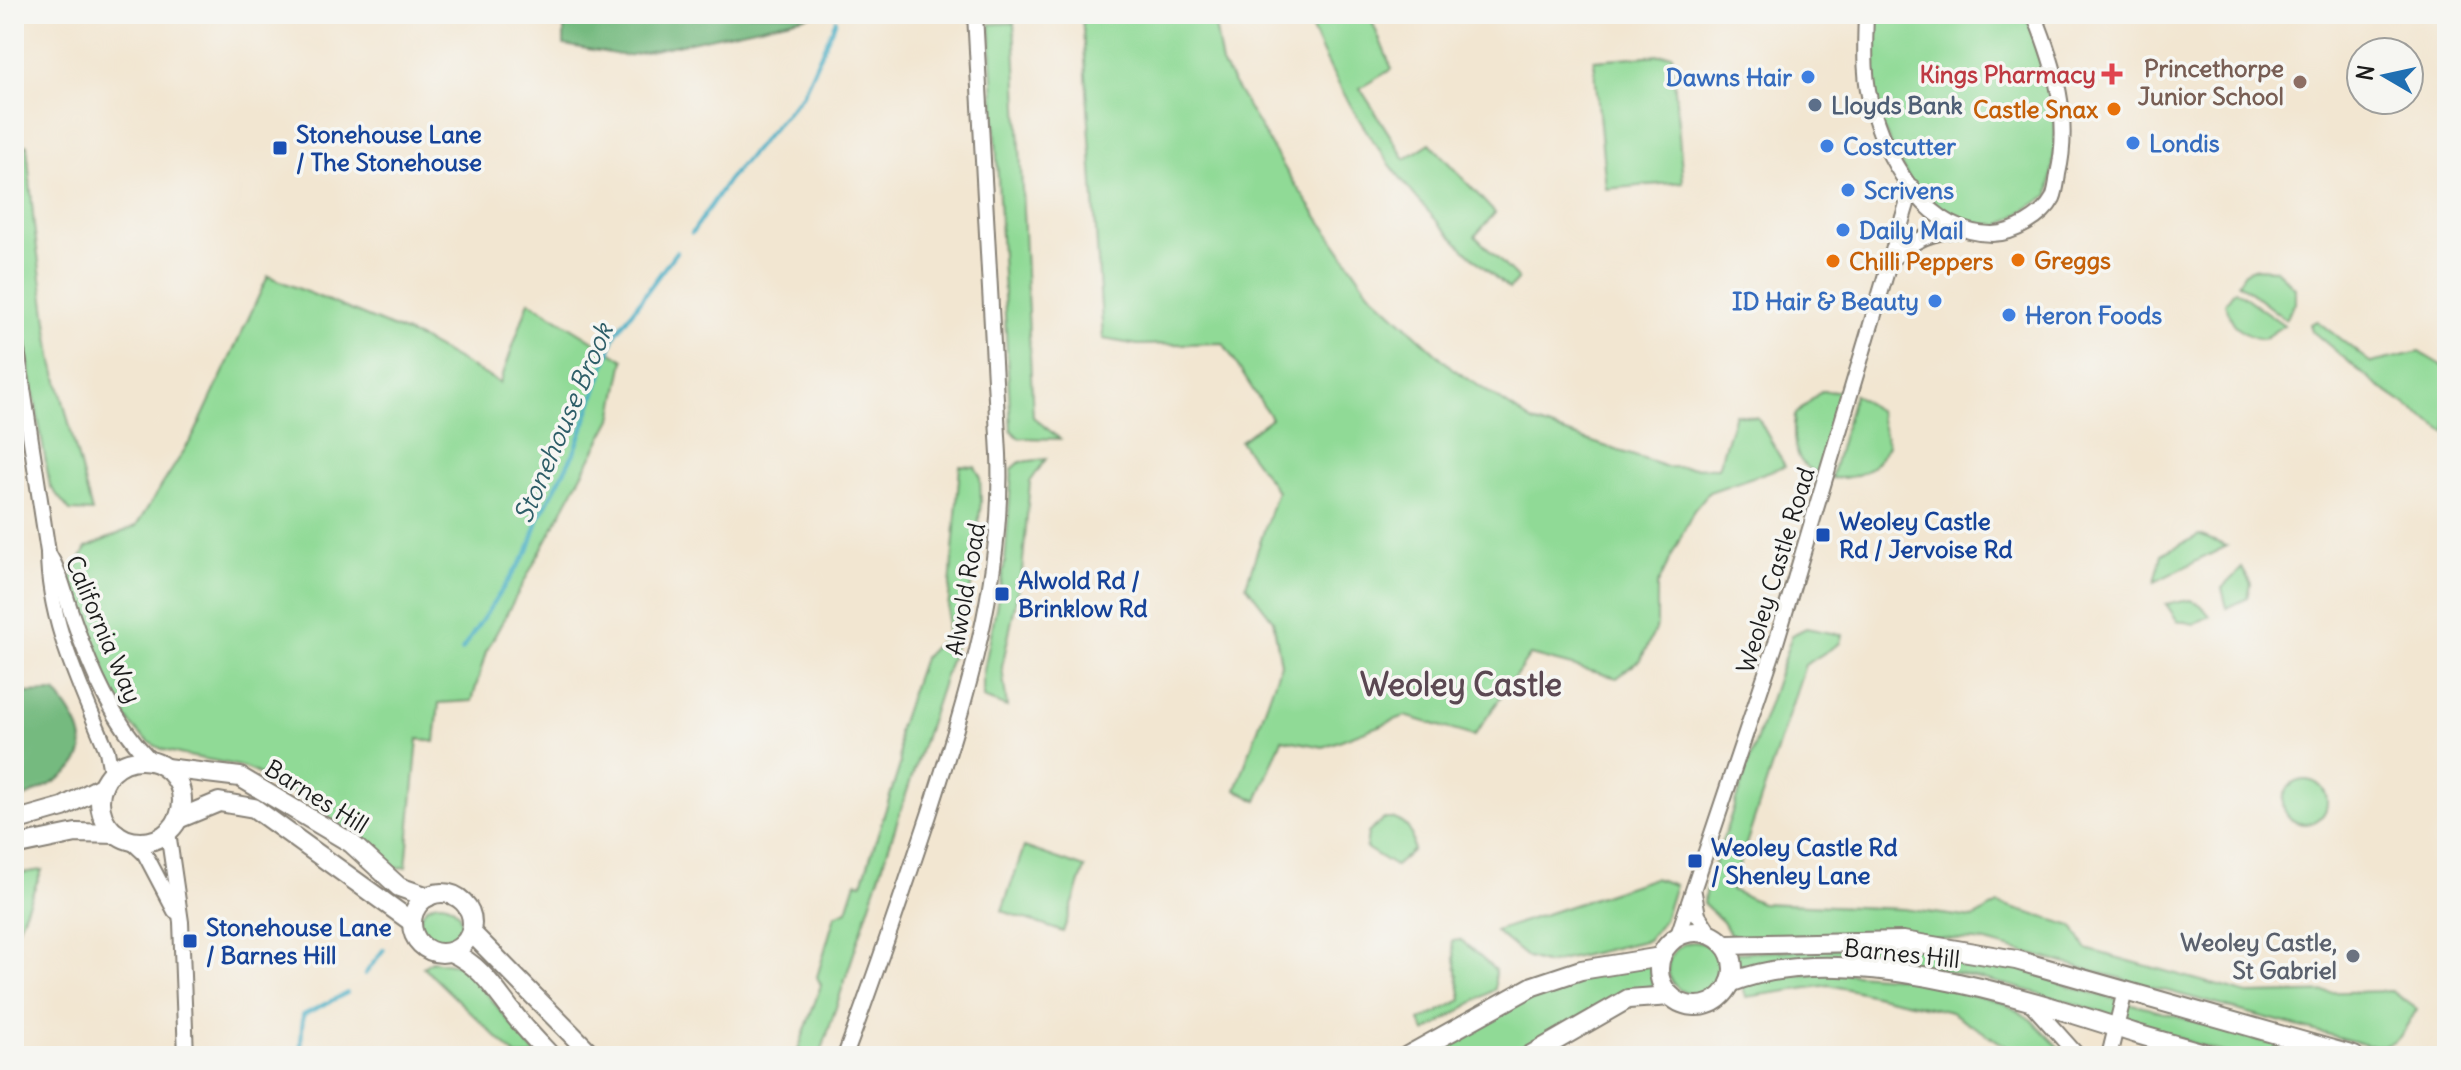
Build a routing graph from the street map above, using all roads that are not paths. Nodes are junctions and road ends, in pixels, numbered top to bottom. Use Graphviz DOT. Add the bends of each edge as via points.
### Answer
graph roads {
  1 [pos="975,14"];
  2 [pos="1866,14"];
  3 [pos="2034,14"];
  4 [pos="1912,187"];
  5 [pos="1961,229"];
  6 [pos="1893,259"];
  7 [pos="14,330"];
  8 [pos="48,552"];
  9 [pos="158,764"];
  10 [pos="107,779"];
  11 [pos="14,821"];
  12 [pos="173,826"];
  13 [pos="124,837"];
  14 [pos="14,846"];
  15 [pos="1694,892"];
  16 [pos="428,897"];
  17 [pos="181,922"];
  18 [pos="412,922"];
  19 [pos="471,932"];
  20 [pos="1678,935"];
  21 [pos="1718,940"];
  22 [pos="451,952"];
  23 [pos="1661,957"];
  24 [pos="1730,983"];
  25 [pos="2125,991"];
  26 [pos="1671,996"];
  27 [pos="2028,1000"];
  28 [pos="2116,1027"];
  29 [pos="186,1056"];
  30 [pos="551,1056"];
  31 [pos="593,1056"];
  32 [pos="845,1056"];
  33 [pos="1407,1056"];
  34 [pos="1529,1056"];
  35 [pos="2078,1056"];
  36 [pos="2109,1056"];
  37 [pos="2214,1056"];
  38 [pos="2354,1056"];
  1 -- 32 [label="street, Alwold Road" via="1001,503 995,569 965,703"];
  2 -- 4 [label="street" via="1872,111 1892,158"];
  3 -- 5 [label="street" via="2054,65 2062,106 2061,162 2053,198 2039,214 2002,234"];
  4 -- 5 [label="street" via="1929,209"];
  4 -- 6 [label="street, Weoley Castle Road"];
  5 -- 6 [label="street" via="1918,238"];
  6 -- 15 [label="street, Weoley Castle Road"];
  7 -- 8 [label="street, California Way"];
  8 -- 9 [label="street, California Way" via="62,576 73,620 108,704 133,742"];
  8 -- 10 [label="street, California Way" via="56,620 107,751"];
  9 -- 10 [label="main road" via="129,761"];
  9 -- 12 [label="main road" via="181,791"];
  9 -- 16 [label="main road, Barnes Hill" via="240,777 351,843 399,887"];
  10 -- 11 [label="main road" via="63,807"];
  10 -- 13 [label="main road" via="102,812"];
  12 -- 13 [label="main road" via="150,841"];
  12 -- 17 [label="street"];
  12 -- 18 [label="main road, Barnes Hill" via="219,802 254,808"];
  13 -- 14 [label="main road" via="76,833"];
  13 -- 17 [label="street" via="145,854"];
  15 -- 20 [label="street, Weoley Castle Road"];
  15 -- 21 [label="street" via="1698,915"];
  16 -- 18 [label="main road"];
  16 -- 19 [label="main road" via="442,893 458,898 471,913"];
  17 -- 29 [label="street"];
  18 -- 22 [label="main road" via="424,947"];
  19 -- 22 [label="main road"];
  19 -- 31 [label="main road"];
  20 -- 21 [label="main road"];
  20 -- 23 [label="main road"];
  21 -- 24 [label="main road" via="1732,958"];
  21 -- 25 [label="main road, Barnes Hill" via="1903,941 2016,960"];
  22 -- 30 [label="main road" via="484,973"];
  23 -- 26 [label="main road" via="1663,984"];
  23 -- 33 [label="main road" via="1581,970 1533,986"];
  24 -- 26 [label="main road" via="1712,1002 1686,1004"];
  24 -- 27 [label="main road, Barnes Hill" via="1769,971 1840,969 1907,973"];
  25 -- 28 [label="street"];
  25 -- 38 [label="main road, Barnes Hill"];
  26 -- 34 [label="main road" via="1628,999"];
  27 -- 28 [label="main road, Barnes Hill"];
  27 -- 35 [label="street"];
  28 -- 36 [label="street"];
  28 -- 37 [label="main road, Barnes Hill"];
}
